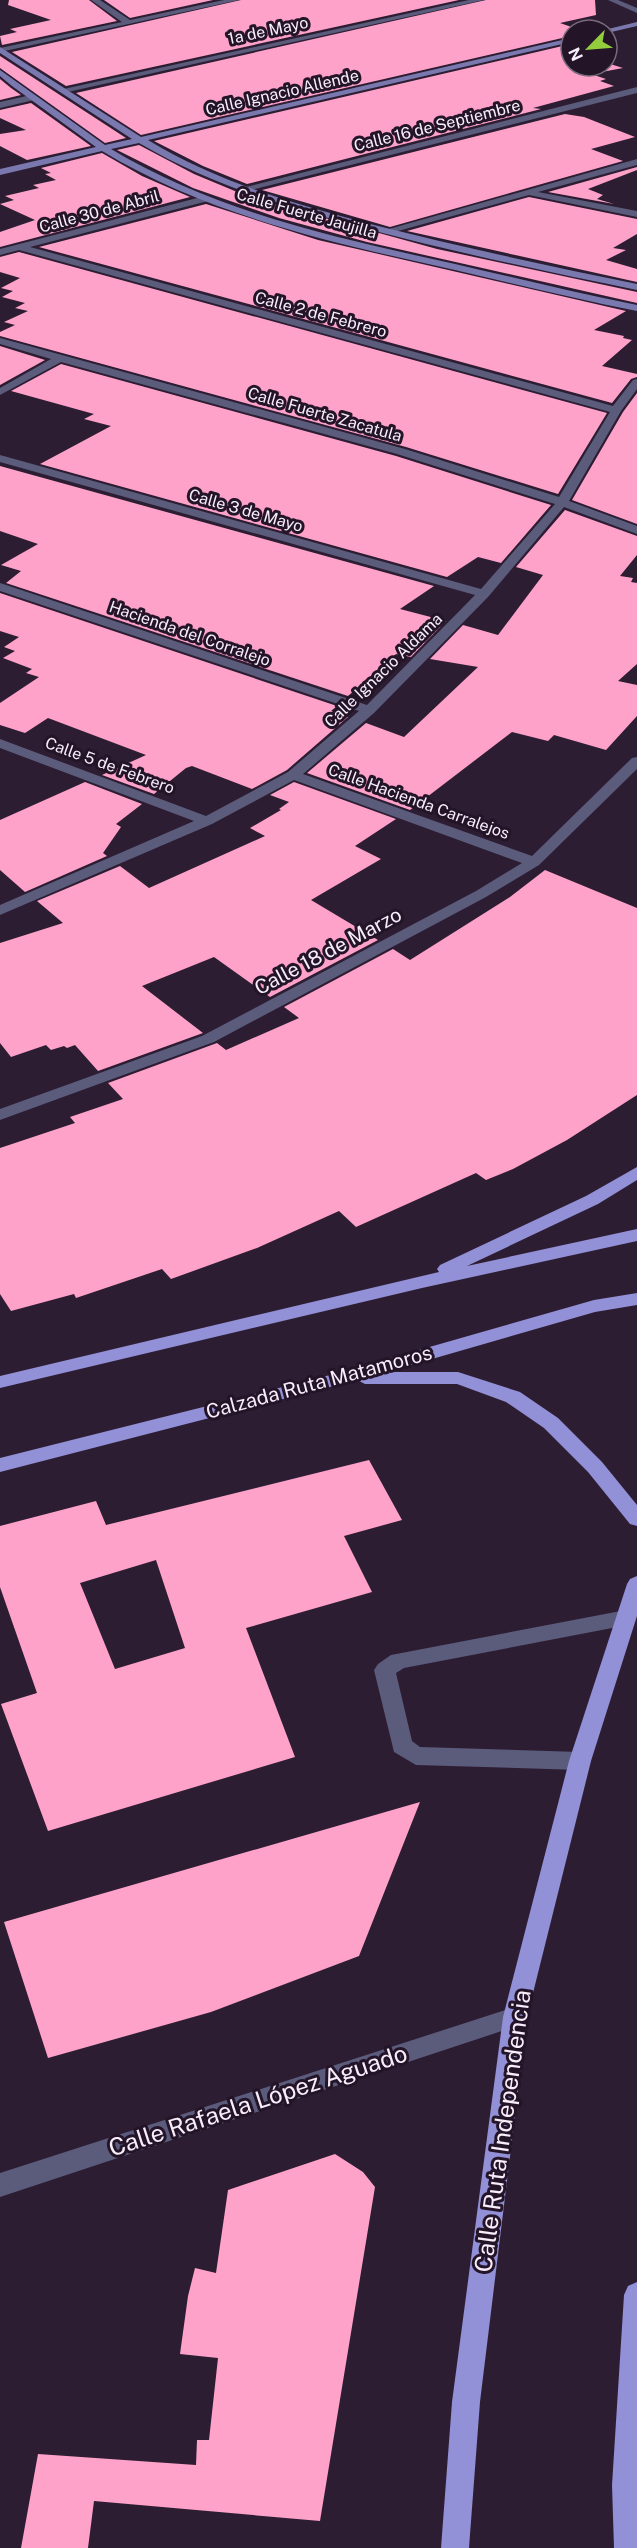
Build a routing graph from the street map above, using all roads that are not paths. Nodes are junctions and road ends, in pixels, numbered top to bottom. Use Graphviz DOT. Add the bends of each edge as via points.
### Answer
graph roads {
  1 [pos="95,0"];
  2 [pos="235,0"];
  3 [pos="480,0"];
  4 [pos="612,0"];
  5 [pos="637,11"];
  6 [pos="128,22"];
  7 [pos="637,24"];
  8 [pos="619,29"];
  9 [pos="559,43"];
  10 [pos="1,50"];
  11 [pos="0,72"];
  12 [pos="63,90"];
  13 [pos="637,90"];
  14 [pos="31,98"];
  15 [pos="0,105"];
  16 [pos="143,140"];
  17 [pos="106,148"];
  18 [pos="637,162"];
  19 [pos="0,172"];
  20 [pos="243,189"];
  21 [pos="528,193"];
  22 [pos="205,199"];
  23 [pos="637,214"];
  24 [pos="387,231"];
  25 [pos="19,247"];
  26 [pos="0,252"];
  27 [pos="637,287"];
  28 [pos="637,308"];
  29 [pos="0,342"];
  30 [pos="59,359"];
  31 [pos="637,382"];
  32 [pos="0,392"];
  33 [pos="616,410"];
  34 [pos="0,458"];
  35 [pos="563,501"];
  36 [pos="637,530"];
  37 [pos="0,587"];
  38 [pos="484,594"];
  39 [pos="369,710"];
  40 [pos="0,743"];
  41 [pos="637,761"];
  42 [pos="293,775"];
  43 [pos="207,820"];
  44 [pos="534,862"];
  45 [pos="0,910"];
  46 [pos="0,1115"];
  47 [pos="637,1172"];
  48 [pos="637,1235"];
  49 [pos="422,1282"];
  50 [pos="637,1299"];
  51 [pos="342,1378"];
  52 [pos="0,1382"];
  53 [pos="0,1465"];
  54 [pos="637,1519"];
  55 [pos="637,1584"];
  56 [pos="626,1618"];
  57 [pos="580,1761"];
  58 [pos="515,2017"];
  59 [pos="0,2185"];
  60 [pos="637,2295"];
  61 [pos="455,2548"];
  62 [pos="628,2548"];
  1 -- 6 [label="street"];
  2 -- 6 [label="street"];
  3 -- 12 [label="street, 1a de Mayo"];
  4 -- 5 [label="street"];
  6 -- 10 [label="street"];
  7 -- 8 [label="main road"];
  9 -- 16 [label="main road, Calle Ignacio Allende"];
  10 -- 12 [label="main road, Calle Fuerte Jaujilla"];
  11 -- 14 [label="main road, Calle Fuerte Jaujilla"];
  12 -- 16 [label="main road, Calle Fuerte Jaujilla"];
  13 -- 20 [label="street, Calle 16 de Septiembre"];
  14 -- 15 [label="street"];
  14 -- 17 [label="main road, Calle Fuerte Jaujilla"];
  16 -- 17 [label="main road, Calle Ignacio Allende"];
  16 -- 20 [label="main road, Calle Fuerte Jaujilla" via="172,159"];
  17 -- 19 [label="main road, Calle Ignacio Allende"];
  17 -- 22 [label="main road, Calle Fuerte Jaujilla" via="137,168"];
  18 -- 21 [label="street"];
  20 -- 24 [label="main road, Calle Fuerte Jaujilla"];
  21 -- 23 [label="street"];
  21 -- 24 [label="street"];
  22 -- 25 [label="street, Calle 30 de Abril"];
  22 -- 28 [label="main road, Calle Fuerte Jaujilla" via="354,243"];
  24 -- 27 [label="main road, Calle Fuerte Jaujilla"];
  25 -- 26 [label="street, Calle 30 de Abril"];
  25 -- 33 [label="street, Calle 2 de Febrero"];
  29 -- 30 [label="street, Calle Fuerte Zacatula"];
  30 -- 32 [label="street"];
  30 -- 35 [label="street, Calle Fuerte Zacatula" via="283,418"];
  31 -- 33 [label="street, Calle Ignacio Aldama"];
  33 -- 35 [label="street, Calle Ignacio Aldama"];
  34 -- 38 [label="street, Calle 3 de Mayo"];
  35 -- 36 [label="street, Calle Fuerte Zacatula"];
  35 -- 38 [label="street, Calle Ignacio Aldama"];
  37 -- 39 [label="street, Hacienda del Corralejo"];
  38 -- 39 [label="street, Calle Ignacio Aldama"];
  39 -- 42 [label="street, Calle Ignacio Aldama"];
  40 -- 43 [label="street, Calle 5 de Febrero"];
  41 -- 44 [label="street, Calle 18 de Marzo"];
  42 -- 43 [label="street, Calle Ignacio Aldama"];
  42 -- 44 [label="street, Calle Hacienda Carralejos"];
  43 -- 45 [label="street, Calle Ignacio Aldama"];
  44 -- 46 [label="street, Calle 18 de Marzo" via="208,1039"];
  47 -- 49 [label="main road" via="592,1200"];
  48 -- 49 [label="main road"];
  49 -- 52 [label="main road"];
  50 -- 51 [label="main road, Calzada Ruta Matamoros" via="594,1306"];
  51 -- 53 [label="main road, Calzada Ruta Matamoros"];
  51 -- 54 [label="main road" via="458,1378 513,1397 550,1423 588,1459"];
  55 -- 56 [label="main road, Calle Ruta Independencia"];
  56 -- 57 [label="main road, Calle Ruta Independencia"];
  56 -- 57 [label="street" via="398,1660 385,1670 402,1746 417,1756"];
  57 -- 58 [label="main road, Calle Ruta Independencia"];
  58 -- 59 [label="street, Calle Rafaela López Aguado"];
  58 -- 61 [label="main road, Calle Ruta Independencia" via="466,2402"];
  60 -- 62 [label="main road" via="626,2485"];
}
